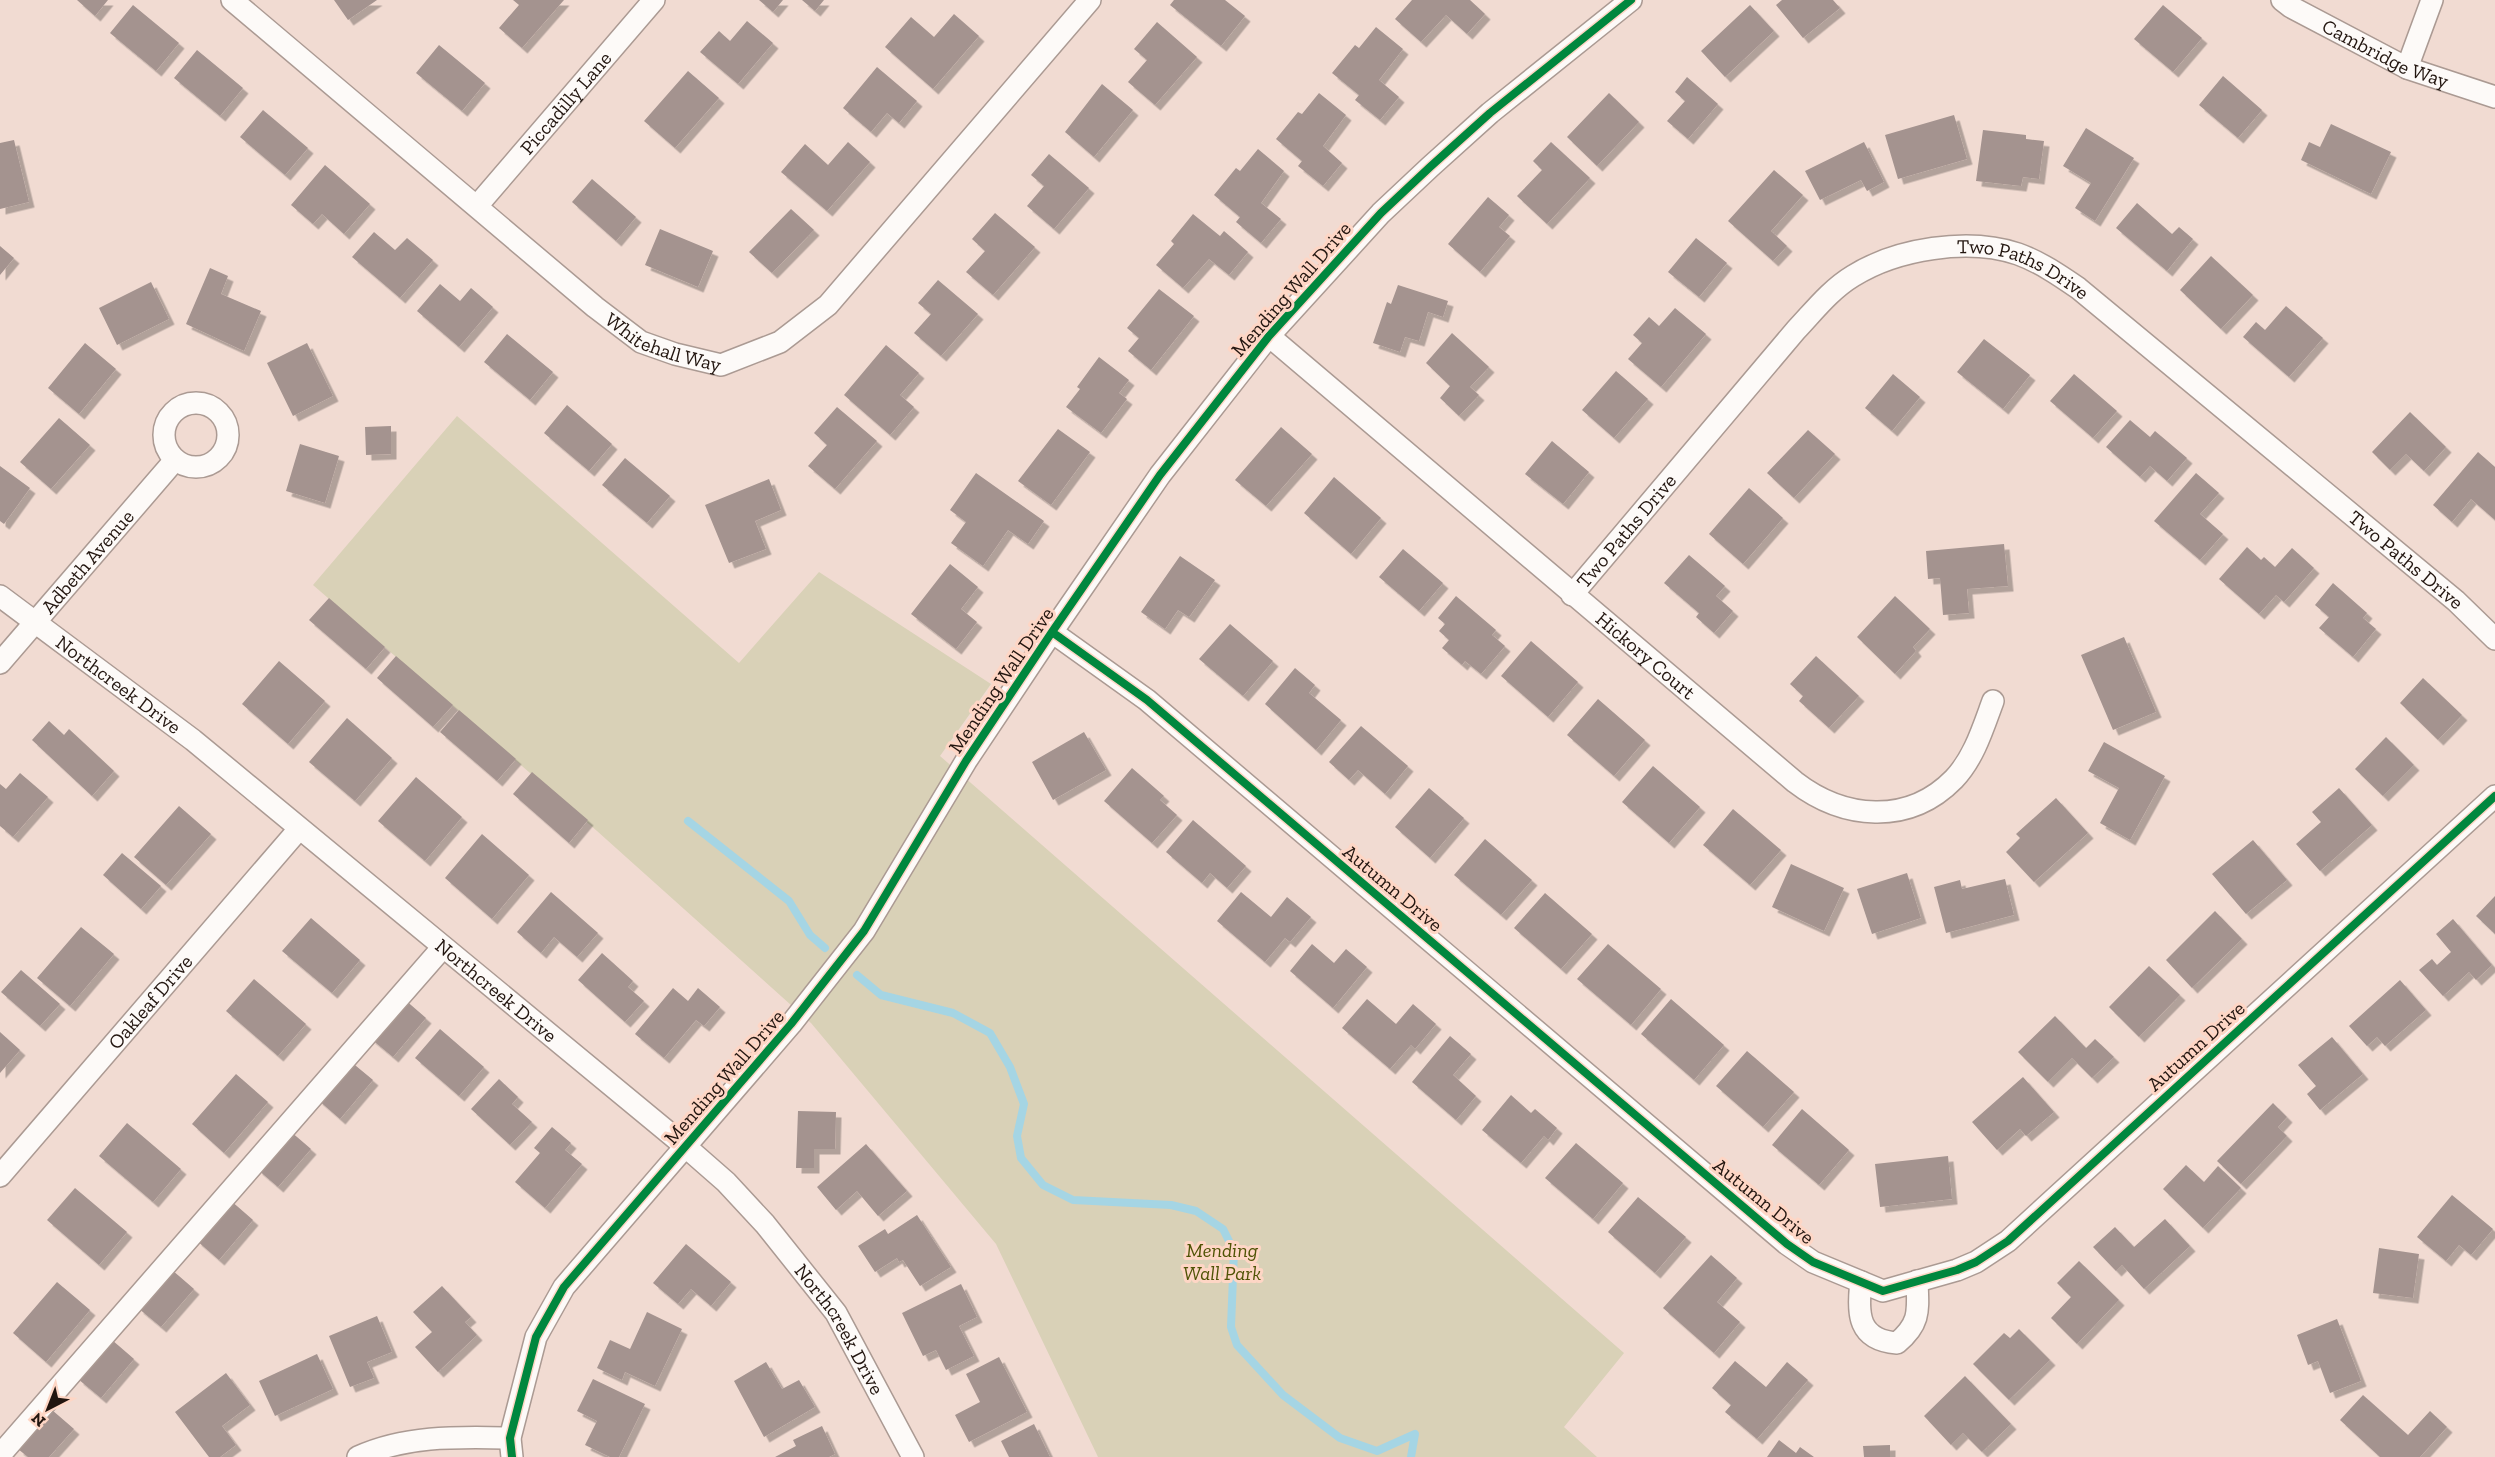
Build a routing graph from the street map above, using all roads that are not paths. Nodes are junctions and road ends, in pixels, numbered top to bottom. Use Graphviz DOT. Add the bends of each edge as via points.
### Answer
graph roads {
  1 [pos="232,0"];
  2 [pos="654,0"];
  3 [pos="1090,0"];
  4 [pos="1631,0"];
  5 [pos="2282,0"];
  6 [pos="2432,0"];
  7 [pos="2407,68"];
  8 [pos="2495,97"];
  9 [pos="477,206"];
  10 [pos="1269,336"];
  11 [pos="175,460"];
  12 [pos="1572,595"];
  13 [pos="0,596"];
  14 [pos="35,622"];
  15 [pos="1052,632"];
  16 [pos="2495,639"];
  17 [pos="0,663"];
  18 [pos="1993,701"];
  19 [pos="2495,796"];
  20 [pos="299,829"];
  21 [pos="442,947"];
  22 [pos="687,1147"];
  23 [pos="0,1176"];
  24 [pos="1917,1281"];
  25 [pos="1861,1282"];
  26 [pos="511,1447"];
  27 [pos="0,1455"];
  28 [pos="358,1457"];
  29 [pos="913,1457"];
  1 -- 9 [label="street, Whitehall Way"];
  2 -- 9 [label="street, Piccadilly Lane"];
  3 -- 9 [label="street, Whitehall Way" via="828,305 780,342 721,365 641,342 594,307"];
  4 -- 10 [label="street, Mending Wall Drive" via="1490,113 1430,167 1381,213"];
  5 -- 7 [label="street, Cambridge Way"];
  6 -- 7 [label="street"];
  7 -- 8 [label="street, Cambridge Way"];
  10 -- 12 [label="street, Hickory Court"];
  10 -- 15 [label="street, Mending Wall Drive" via="1160,476"];
  11 -- 14 [label="street, Adbeth Avenue"];
  12 -- 16 [label="street, Two Paths Drive" via="1833,290 1877,262 1939,246 2016,254 2045,266 2078,288 2456,601"];
  12 -- 18 [label="street, Hickory Court" via="1795,782 1842,808 1876,812 1904,809 1940,790 1967,761"];
  13 -- 14 [label="street, Northcreek Drive"];
  14 -- 17 [label="street, Adbeth Avenue"];
  14 -- 20 [label="street, Northcreek Drive" via="193,740"];
  15 -- 22 [label="street, Mending Wall Drive" via="966,761 864,931"];
  15 -- 25 [label="street, Autumn Drive" via="1147,700 1787,1244 1813,1262"];
  19 -- 24 [label="street, Autumn Drive" via="2008,1241 1976,1262"];
  20 -- 21 [label="street, Northcreek Drive"];
  20 -- 23 [label="street, Oakleaf Drive"];
  21 -- 22 [label="street, Northcreek Drive"];
  21 -- 27 [label="street"];
  22 -- 26 [label="street, Mending Wall Drive" via="579,1268 554,1303 536,1338"];
  22 -- 29 [label="street, Northcreek Drive" via="765,1224 836,1313"];
  24 -- 25 [label="street, Autumn Drive" via="1883,1291"];
  24 -- 25 [label="street" via="1918,1318 1910,1333 1897,1343 1880,1341 1869,1334 1858,1310"];
  26 -- 28 [label="street" via="429,1439 397,1444"];
}
